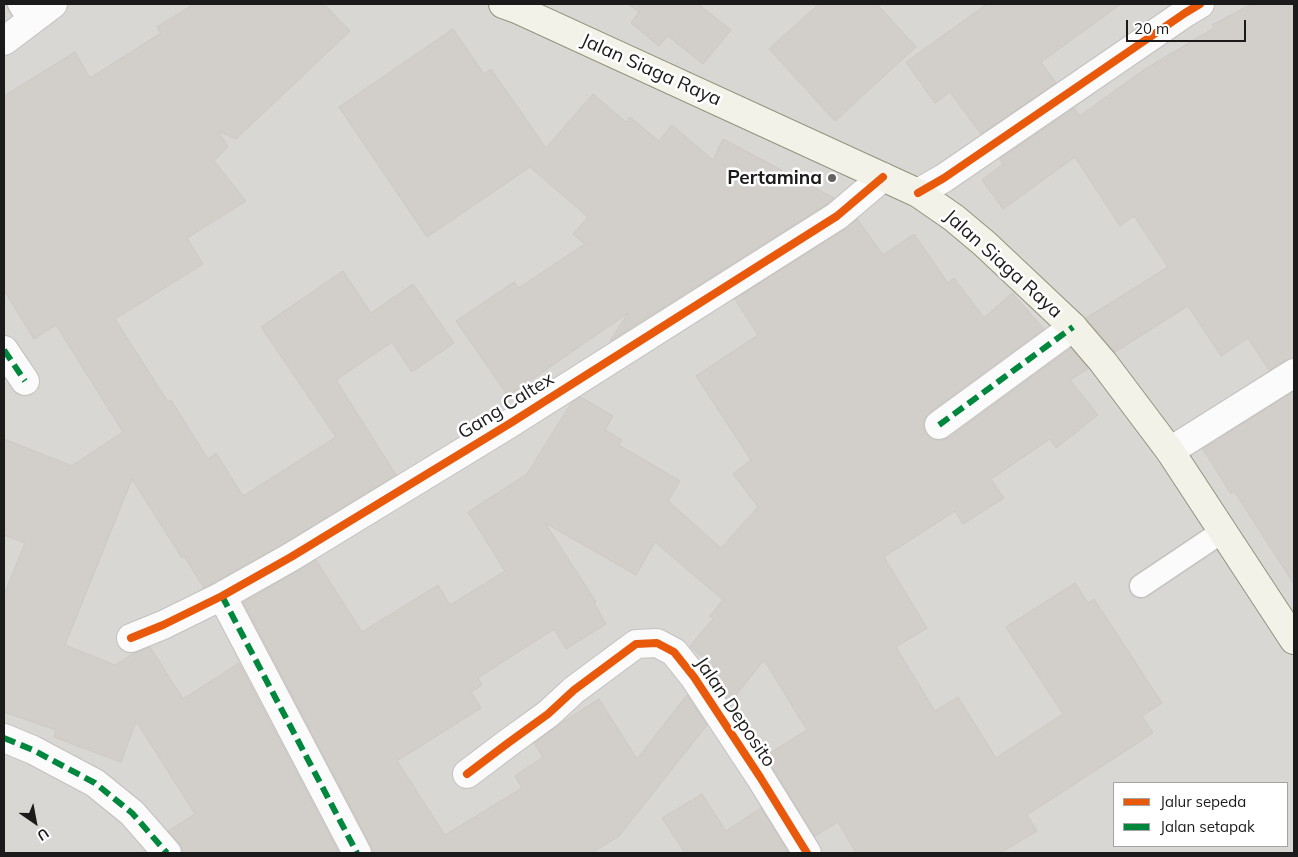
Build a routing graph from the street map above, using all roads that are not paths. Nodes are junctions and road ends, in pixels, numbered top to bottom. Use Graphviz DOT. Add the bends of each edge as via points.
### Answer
graph roads {
  1 [pos="53,4"];
  2 [pos="513,5"];
  3 [pos="1188,7"];
  4 [pos="24,13"];
  5 [pos="4,42"];
  6 [pos="884,176"];
  7 [pos="918,193"];
  8 [pos="1073,327"];
  9 [pos="4,350"];
  10 [pos="1294,373"];
  11 [pos="25,381"];
  12 [pos="938,425"];
  13 [pos="1170,451"];
  14 [pos="1223,531"];
  15 [pos="1141,586"];
  16 [pos="222,596"];
  17 [pos="131,638"];
  18 [pos="1294,640"];
  19 [pos="4,738"];
  20 [pos="467,774"];
  21 [pos="168,853"];
  22 [pos="357,853"];
  23 [pos="807,853"];
  1 -- 4 [label="street"];
  2 -- 6 [label="main road, Jalan Siaga Raya"];
  3 -- 7 [label="street"];
  4 -- 5 [label="street"];
  6 -- 7 [label="main road, Jalan Siaga Raya"];
  6 -- 16 [label="street, Gang Caltex" via="836,216 509,424"];
  7 -- 8 [label="main road, Jalan Siaga Raya" via="985,244"];
  8 -- 12 [label="street"];
  8 -- 13 [label="main road, Jalan Siaga Raya"];
  9 -- 11 [label="street"];
  10 -- 13 [label="street"];
  13 -- 14 [label="main road, Jalan Siaga Raya"];
  14 -- 15 [label="lane"];
  14 -- 18 [label="main road, Jalan Siaga Raya"];
  16 -- 17 [label="street, Gang Caltex"];
  16 -- 22 [label="street"];
  19 -- 21 [label="street" via="95,784 132,813"];
  20 -- 23 [label="street, Jalan Deposito" via="636,644 657,643 674,652 694,677"];
}
